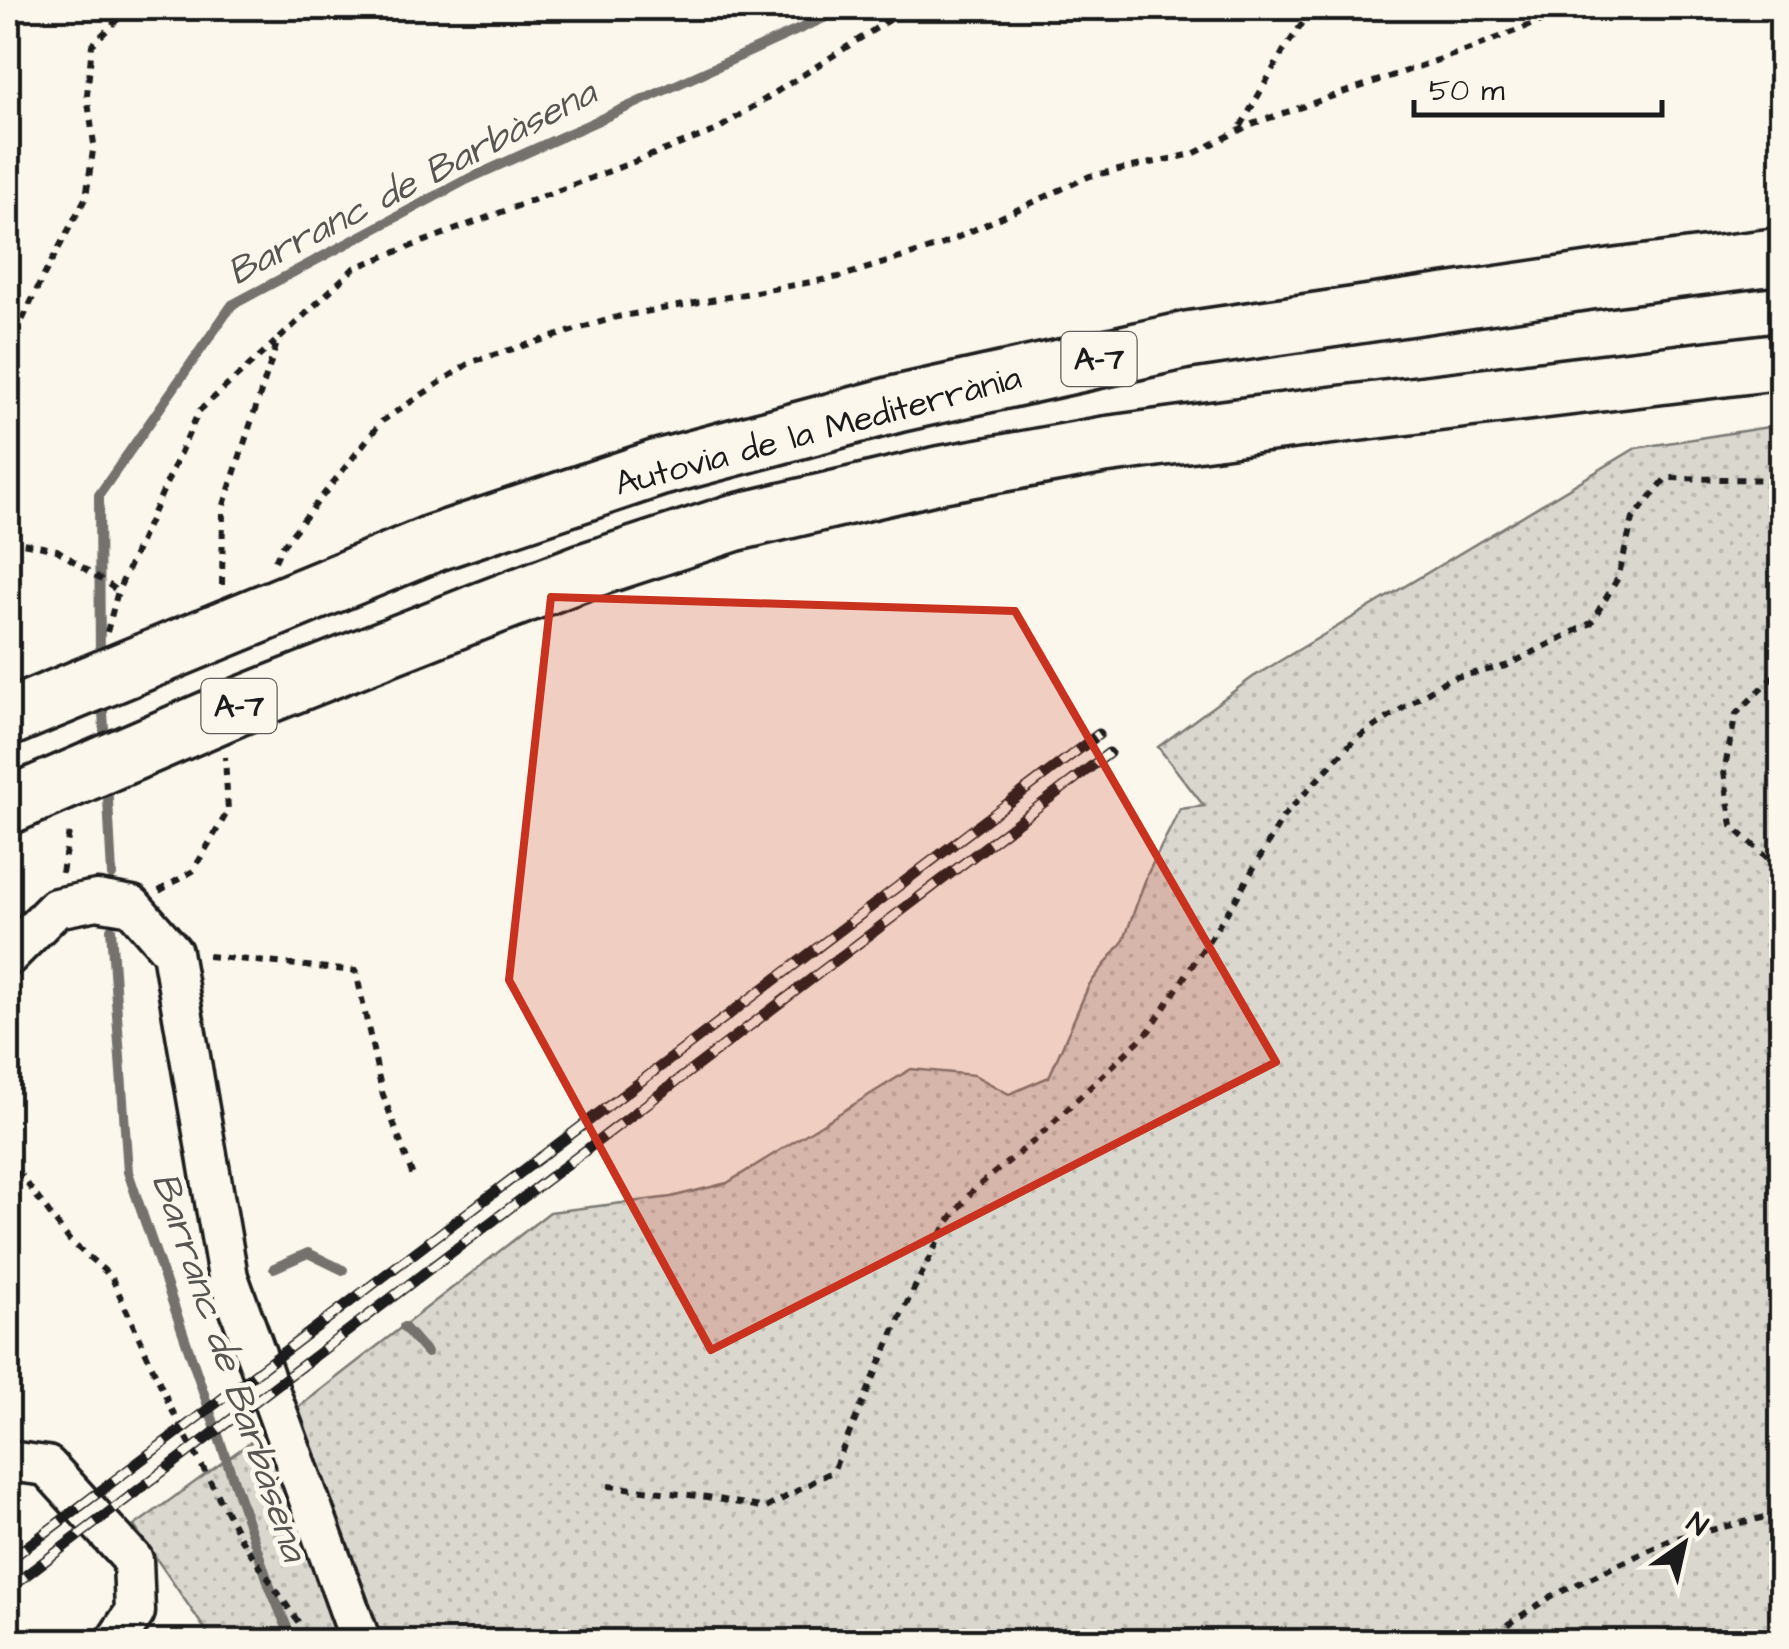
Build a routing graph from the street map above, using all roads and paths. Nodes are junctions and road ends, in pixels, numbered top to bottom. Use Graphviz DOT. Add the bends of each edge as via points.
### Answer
graph roads {
  1 [pos="176,8"];
  2 [pos="908,8"];
  3 [pos="1313,8"];
  4 [pos="1564,8"];
  5 [pos="1240,130"];
  6 [pos="1782,256"];
  7 [pos="278,340"];
  8 [pos="1782,361"];
  9 [pos="8,363"];
  10 [pos="1782,480"];
  11 [pos="8,540"];
  12 [pos="274,565"];
  13 [pos="222,587"];
  14 [pos="118,591"];
  15 [pos="105,641"];
  16 [pos="1782,662"];
  17 [pos="8,718"];
  18 [pos="224,740"];
  19 [pos="8,806"];
  20 [pos="73,812"];
  21 [pos="1782,870"];
  22 [pos="132,906"];
  23 [pos="56,908"];
  24 [pos="172,952"];
  25 [pos="8,956"];
  26 [pos="8,1158"];
  27 [pos="414,1178"];
  28 [pos="8,1461"];
  29 [pos="608,1486"];
  30 [pos="1782,1513"];
  31 [pos="114,1642"];
  32 [pos="312,1642"];
  33 [pos="360,1642"];
  34 [pos="1480,1642"];
  1 -- 9 [label="path" via="126,12 92,45 87,95 94,144 86,196 40,282"];
  2 -- 7 [label="path" via="716,132 354,268"];
  3 -- 5 [label="path"];
  4 -- 5 [label="path"];
  5 -- 12 [label="path" via="1193,154 1090,176 940,246 839,277 617,317 471,362 382,421"];
  6 -- 17 [label="highway, Autovia de la Mediterrània / A-7, bridge" via="1187,340 897,404 658,468 434,543"];
  7 -- 13 [label="path" via="222,508"];
  7 -- 14 [label="path" via="198,411"];
  8 -- 19 [label="highway, Autovia de la Mediterrània / A-7, bridge" via="1104,445 732,523 582,572 247,702"];
  10 -- 29 [label="path" via="1666,478 1633,519 1618,578 1591,624 1506,666 1448,679 1354,740 1283,816 1149,1031 974,1190 946,1225 833,1471 766,1508"];
  11 -- 14 [label="path" via="57,550"];
  14 -- 15 [label="path"];
  16 -- 21 [label="path" via="1736,714 1724,771 1732,826"];
  18 -- 22 [label="path" via="228,811 193,871"];
  20 -- 23 [label="path"];
  22 -- 23 [label="street" via="97,900"];
  22 -- 24 [label="street"];
  23 -- 25 [label="street"];
  24 -- 27 [label="path" via="356,971 382,1092"];
  24 -- 33 [label="street" via="228,1277"];
  26 -- 32 [label="path" via="70,1241 111,1276 241,1540"];
  28 -- 31 [label="street" via="47,1466 133,1560 134,1612"];
  30 -- 34 [label="path" via="1674,1539 1552,1596"];
}
